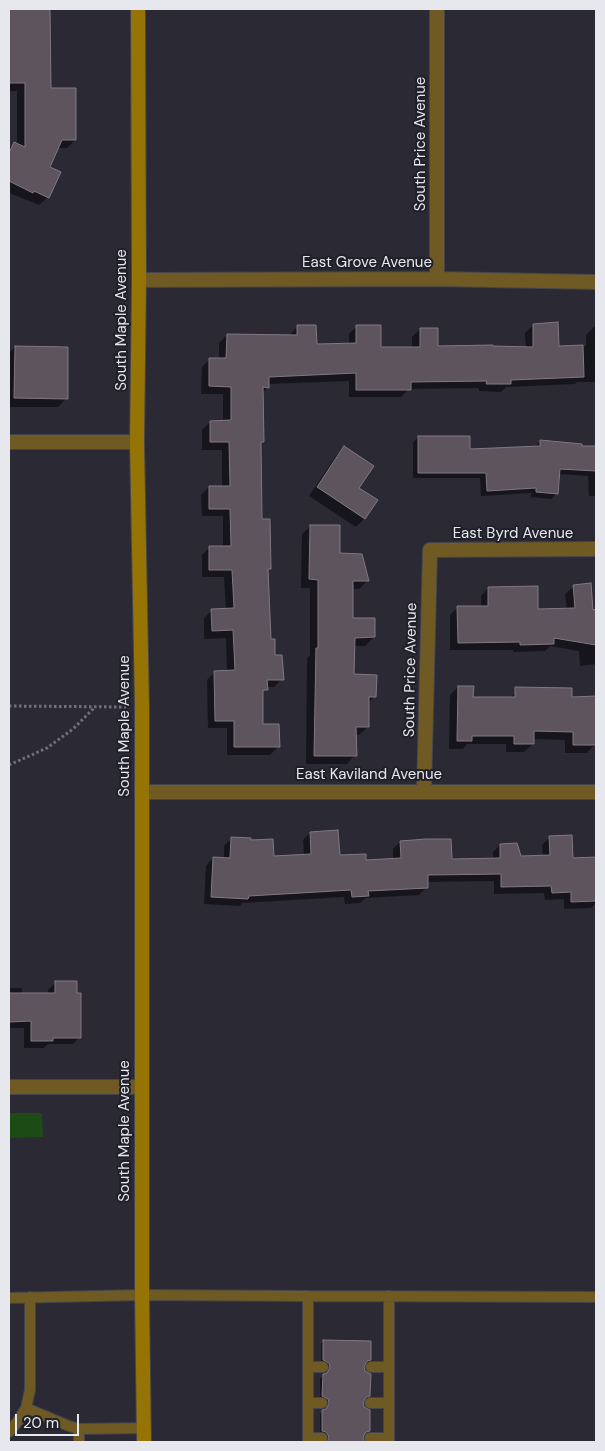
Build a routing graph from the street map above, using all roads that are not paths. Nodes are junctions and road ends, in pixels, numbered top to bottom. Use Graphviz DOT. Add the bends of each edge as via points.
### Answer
graph roads {
  1 [pos="138,9"];
  2 [pos="437,9"];
  3 [pos="437,279"];
  4 [pos="139,280"];
  5 [pos="596,282"];
  6 [pos="9,442"];
  7 [pos="138,442"];
  8 [pos="596,549"];
  9 [pos="430,550"];
  10 [pos="424,791"];
  11 [pos="142,792"];
  12 [pos="596,792"];
  13 [pos="9,1087"];
  14 [pos="141,1088"];
  15 [pos="142,1295"];
  16 [pos="308,1296"];
  17 [pos="389,1296"];
  18 [pos="30,1297"];
  19 [pos="596,1297"];
  20 [pos="9,1298"];
  21 [pos="308,1367"];
  22 [pos="323,1367"];
  23 [pos="371,1367"];
  24 [pos="389,1367"];
  25 [pos="309,1402"];
  26 [pos="322,1403"];
  27 [pos="370,1403"];
  28 [pos="388,1403"];
  29 [pos="26,1408"];
  30 [pos="79,1428"];
  31 [pos="144,1428"];
  32 [pos="9,1432"];
  33 [pos="322,1438"];
  34 [pos="370,1438"];
  35 [pos="308,1440"];
  36 [pos="389,1440"];
  37 [pos="79,1442"];
  38 [pos="144,1442"];
  1 -- 4 [label="main road, South Maple Avenue"];
  2 -- 3 [label="street, South Price Avenue"];
  3 -- 4 [label="street, East Grove Avenue"];
  3 -- 5 [label="street, East Grove Avenue"];
  4 -- 7 [label="main road, South Maple Avenue"];
  6 -- 7 [label="street"];
  7 -- 11 [label="main road, South Maple Avenue"];
  8 -- 9 [label="street, East Byrd Avenue"];
  9 -- 10 [label="street, South Price Avenue"];
  10 -- 11 [label="street, East Kaviland Avenue"];
  10 -- 12 [label="street, East Kaviland Avenue"];
  11 -- 14 [label="main road, South Maple Avenue"];
  13 -- 14 [label="street"];
  14 -- 15 [label="main road, South Maple Avenue"];
  15 -- 16 [label="lane"];
  15 -- 18 [label="lane"];
  15 -- 31 [label="main road, South Maple Avenue"];
  16 -- 17 [label="lane"];
  16 -- 21 [label="lane"];
  17 -- 19 [label="lane"];
  17 -- 24 [label="lane"];
  18 -- 20 [label="lane"];
  18 -- 29 [label="lane" via="30,1390"];
  21 -- 22 [label="lane"];
  21 -- 25 [label="lane"];
  23 -- 24 [label="lane"];
  24 -- 28 [label="lane"];
  25 -- 26 [label="lane"];
  25 -- 35 [label="lane"];
  27 -- 28 [label="lane"];
  28 -- 36 [label="lane"];
  29 -- 30 [label="lane"];
  29 -- 32 [label="lane"];
  30 -- 31 [label="lane"];
  30 -- 37 [label="lane"];
  31 -- 38 [label="main road, South Maple Avenue"];
  33 -- 35 [label="lane"];
  34 -- 36 [label="lane"];
}
